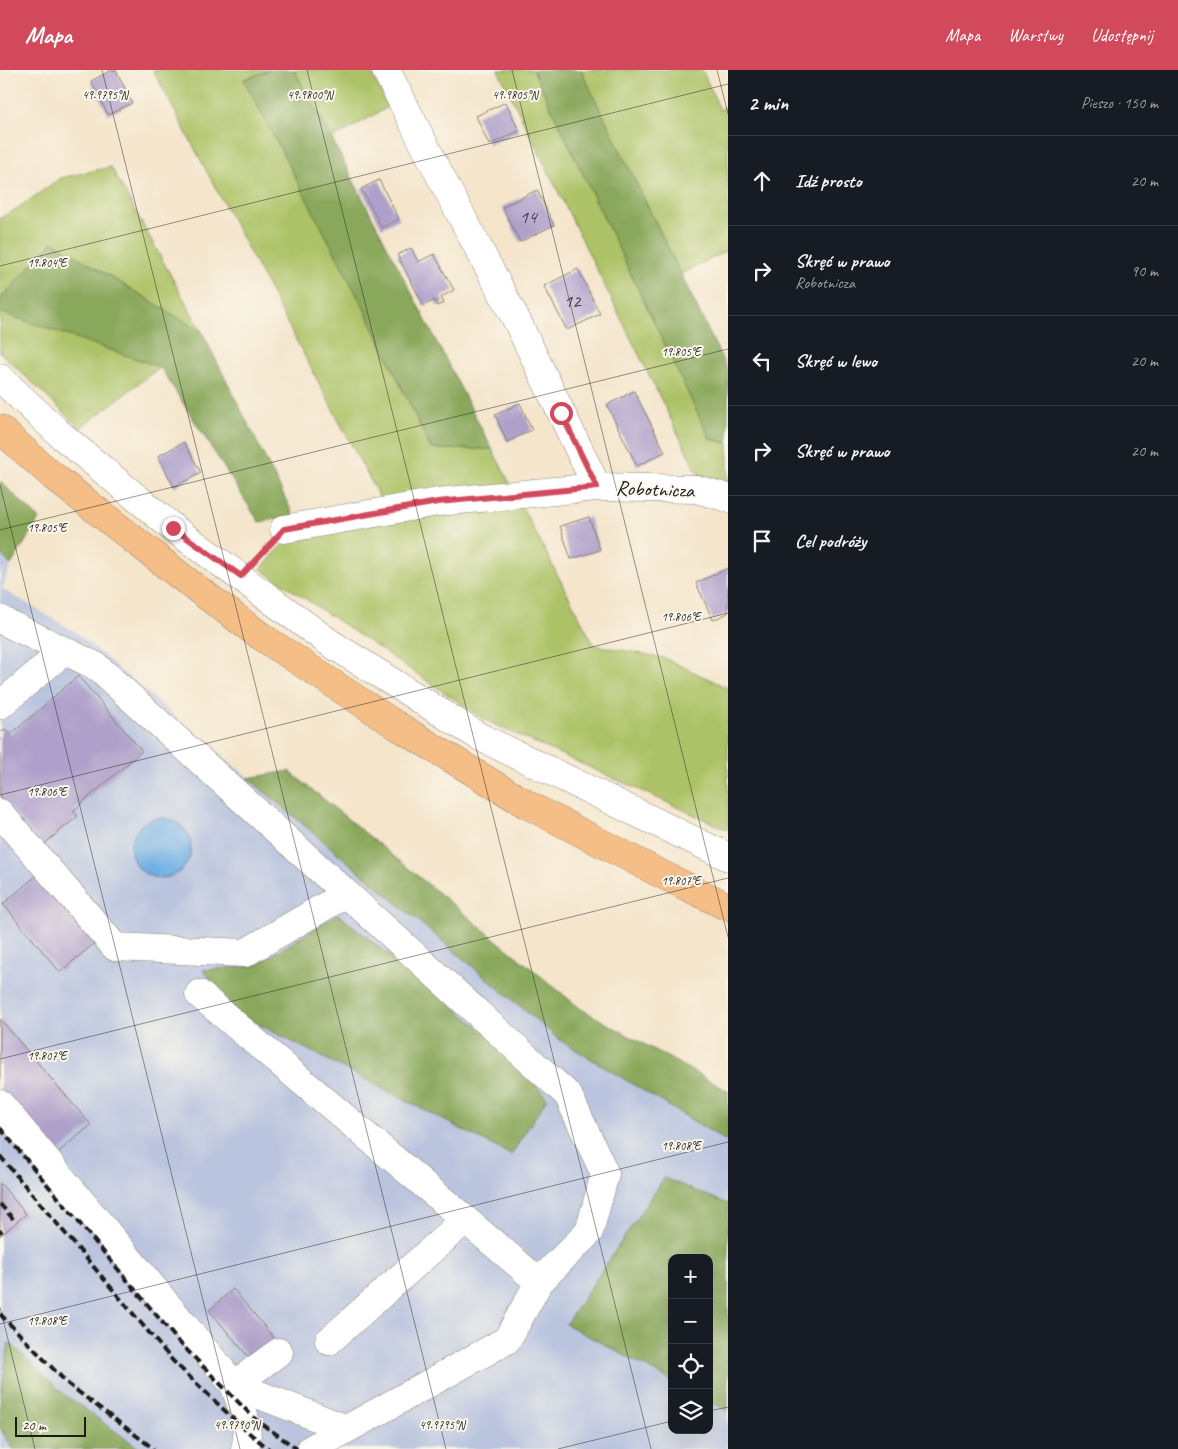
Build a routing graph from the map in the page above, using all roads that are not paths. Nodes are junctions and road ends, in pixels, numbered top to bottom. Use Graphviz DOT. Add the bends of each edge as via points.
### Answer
graph roads {
  1 [pos="386,70"];
  2 [pos="0,378"];
  3 [pos="0,429"];
  4 [pos="597,487"];
  5 [pos="728,498"];
  6 [pos="284,529"];
  7 [pos="1,620"];
  8 [pos="64,651"];
  9 [pos="0,705"];
  10 [pos="0,813"];
  11 [pos="728,857"];
  12 [pos="346,894"];
  13 [pos="728,907"];
  14 [pos="199,994"];
  15 [pos="0,1104"];
  16 [pos="465,1220"];
  17 [pos="538,1282"];
  18 [pos="329,1341"];
  19 [pos="279,1352"];
  20 [pos="234,1385"];
  21 [pos="347,1429"];
  22 [pos="245,1449"];
  23 [pos="311,1449"];
  1 -- 4 [label="street" via="517,321"];
  2 -- 11 [label="street" via="62,436 173,528 330,643 480,736"];
  3 -- 13 [label="main road" via="54,477 262,637 526,804"];
  4 -- 5 [label="street, Robotnicza" via="696,489"];
  4 -- 6 [label="street, Robotnicza" via="438,502"];
  7 -- 8 [label="street"];
  8 -- 9 [label="street"];
  8 -- 12 [label="street" via="96,666"];
  10 -- 12 [label="street" via="115,947 246,953"];
  12 -- 17 [label="street" via="568,1095 605,1174 589,1232"];
  14 -- 16 [label="street"];
  15 -- 20 [label="street"];
  16 -- 17 [label="street"];
  16 -- 18 [label="street"];
  17 -- 21 [label="street" via="507,1340"];
  19 -- 20 [label="street"];
  20 -- 21 [label="street"];
  20 -- 22 [label="street" via="246,1418"];
  21 -- 23 [label="street"];
}
